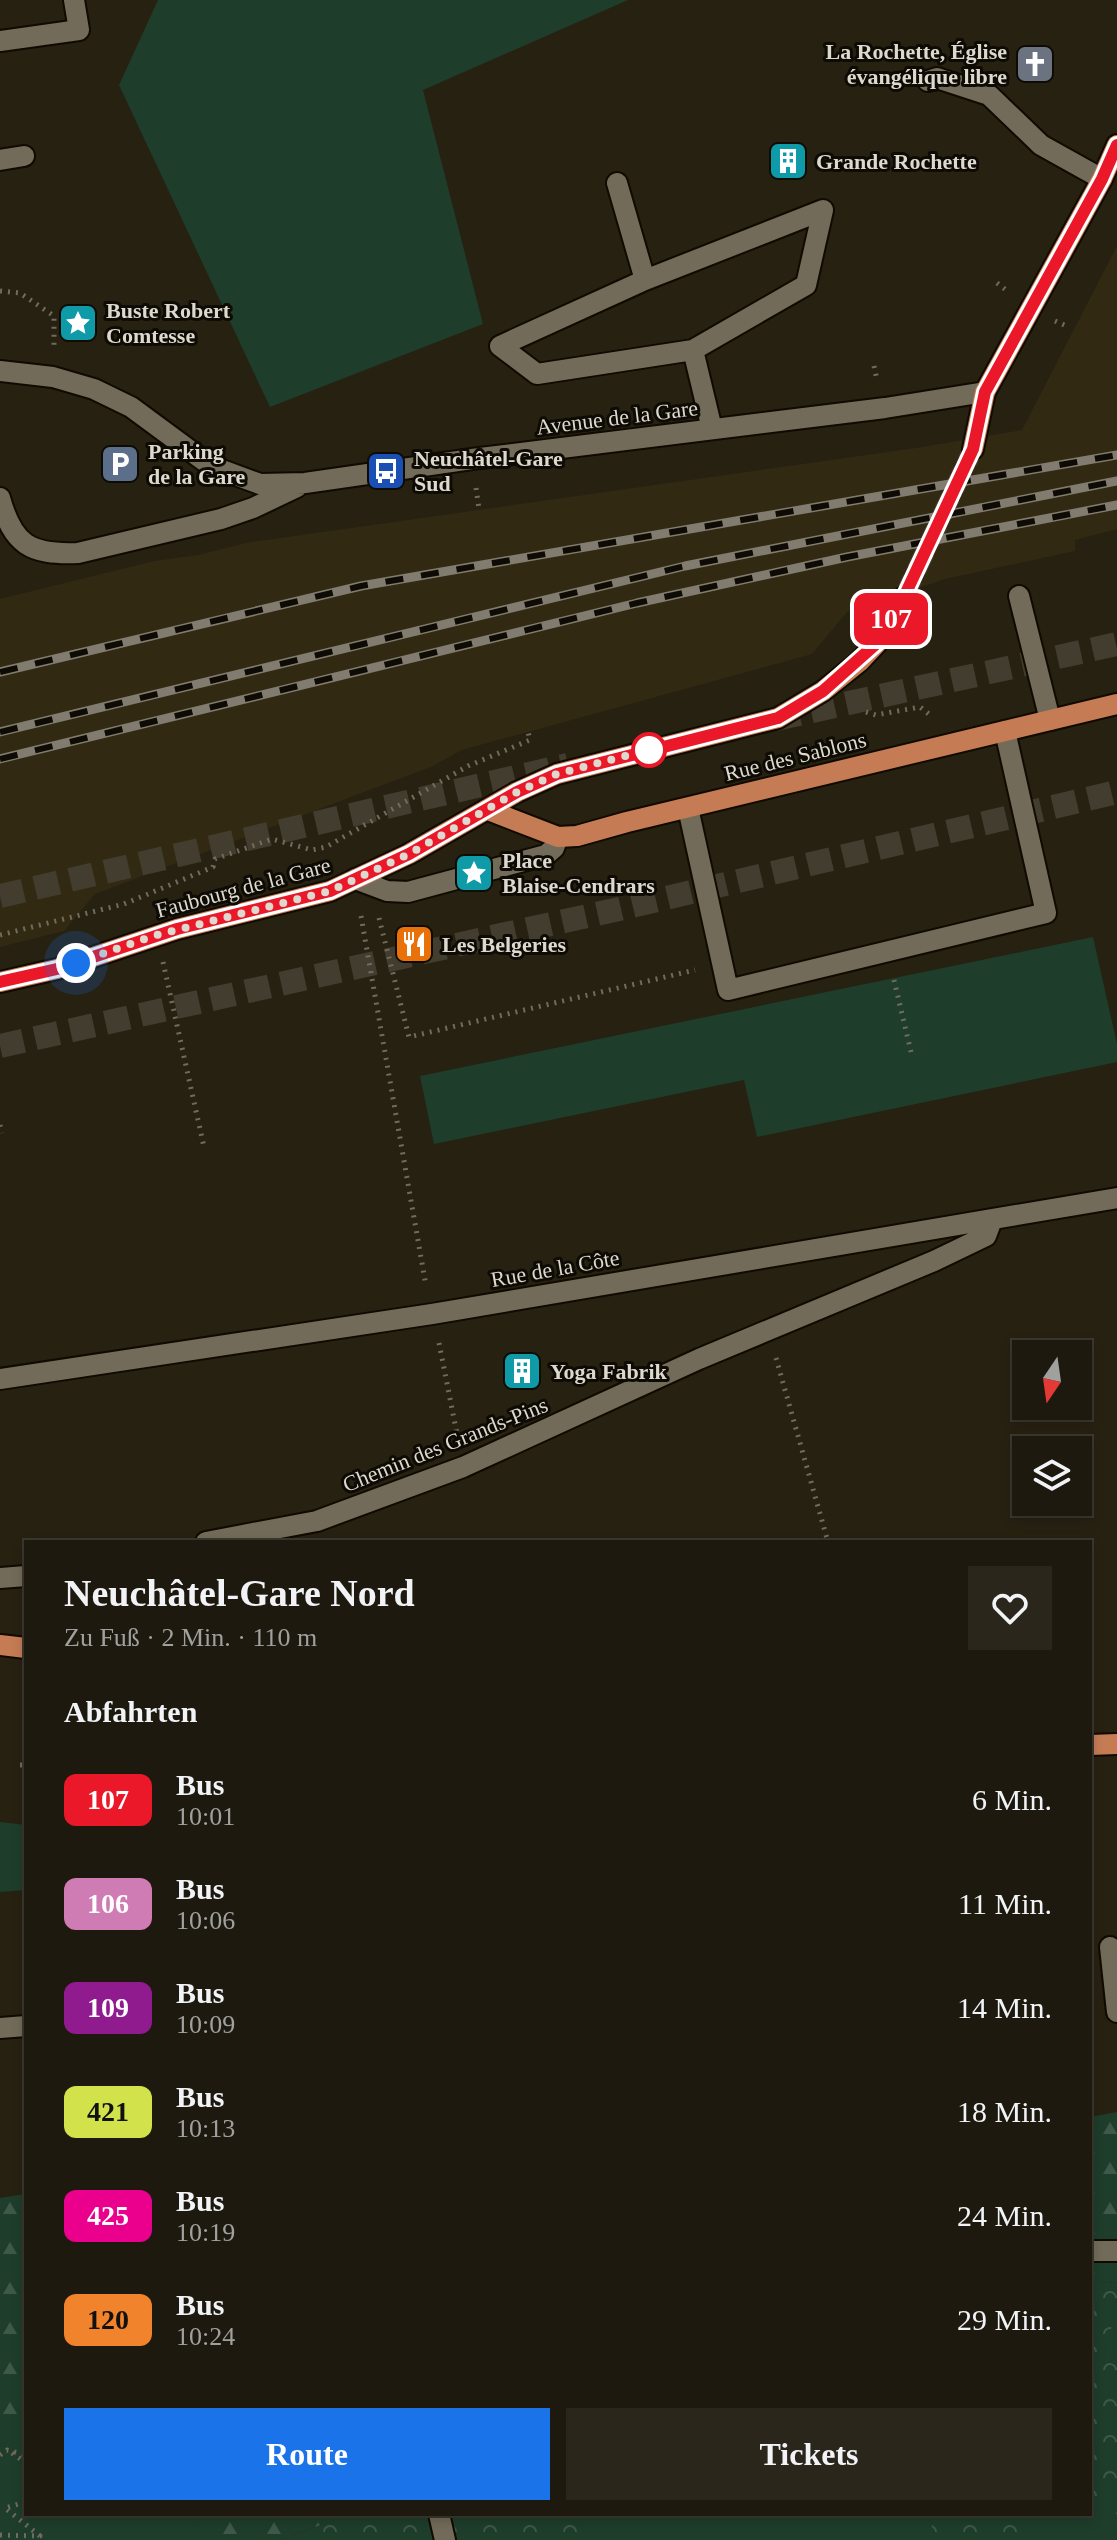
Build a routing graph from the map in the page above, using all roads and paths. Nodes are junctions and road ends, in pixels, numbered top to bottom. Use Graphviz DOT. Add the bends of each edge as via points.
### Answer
graph roads {
  1 [pos="74,0"];
  2 [pos="0,41"];
  3 [pos="928,81"];
  4 [pos="1117,145"];
  5 [pos="24,156"];
  6 [pos="0,160"];
  7 [pos="1102,179"];
  8 [pos="617,183"];
  9 [pos="645,280"];
  10 [pos="0,291"];
  11 [pos="693,350"];
  12 [pos="1,372"];
  13 [pos="53,377"];
  14 [pos="985,392"];
  15 [pos="712,429"];
  16 [pos="973,449"];
  17 [pos="305,483"];
  18 [pos="0,498"];
  19 [pos="1019,596"];
  20 [pos="904,597"];
  21 [pos="1117,704"];
  22 [pos="866,712"];
  23 [pos="930,715"];
  24 [pos="1050,720"];
  25 [pos="1005,731"];
  26 [pos="528,732"];
  27 [pos="688,808"];
  28 [pos="488,810"];
  29 [pos="558,837"];
  30 [pos="355,879"];
  31 [pos="376,909"];
  32 [pos="361,916"];
  33 [pos="0,935"];
  34 [pos="887,951"];
  35 [pos="162,957"];
  36 [pos="698,969"];
  37 [pos="0,982"];
  38 [pos="911,1052"];
  39 [pos="0,1125"];
  40 [pos="2,1133"];
  41 [pos="204,1147"];
  42 [pos="1117,1198"];
  43 [pos="992,1220"];
  44 [pos="427,1290"];
  45 [pos="432,1314"];
  46 [pos="774,1352"];
  47 [pos="0,1379"];
  48 [pos="463,1467"];
  49 [pos="217,1540"];
  50 [pos="827,1540"];
  51 [pos="24,1576"];
  52 [pos="0,1578"];
  53 [pos="0,1645"];
  54 [pos="24,1648"];
  55 [pos="1117,1744"];
  56 [pos="1092,1745"];
  57 [pos="1106,1947"];
  58 [pos="1117,2012"];
  59 [pos="24,2026"];
  60 [pos="0,2028"];
  61 [pos="1092,2251"];
  62 [pos="1117,2251"];
  63 [pos="7,2450"];
  64 [pos="24,2454"];
  65 [pos="0,2455"];
  66 [pos="24,2462"];
  67 [pos="24,2503"];
  68 [pos="439,2516"];
  69 [pos="0,2535"];
  70 [pos="445,2540"];
  1 -- 2 [label="street" via="79,30"];
  3 -- 7 [label="street" via="937,78 989,95 1041,145"];
  4 -- 7 [label="main road"];
  5 -- 6 [label="street"];
  7 -- 14 [label="main road"];
  8 -- 9 [label="street"];
  9 -- 11 [label="street" via="500,346 537,374"];
  9 -- 11 [label="street" via="823,210 806,285"];
  10 -- 13 [label="path" via="20,293 54,316"];
  11 -- 15 [label="street"];
  12 -- 13 [label="street, Avenue de la Gare"];
  13 -- 17 [label="street, Avenue de la Gare" via="131,407 211,466 239,478 260,484"];
  14 -- 15 [label="street, Avenue de la Gare"];
  14 -- 16 [label="main road"];
  15 -- 17 [label="street, Avenue de la Gare"];
  17 -- 18 [label="street" via="221,519 78,553 31,548 6,522"];
  19 -- 24 [label="street"];
  20 -- 28 [label="main road" via="859,662 778,718 577,767"];
  21 -- 24 [label="main road, Rue des Sablons"];
  22 -- 23 [label="path" via="920,707"];
  24 -- 25 [label="main road, Rue des Sablons"];
  25 -- 27 [label="main road, Rue des Sablons"];
  25 -- 34 [label="street" via="1046,913"];
  26 -- 33 [label="path" via="530,740 468,766 326,847 312,850 272,839 215,859 213,867 124,904"];
  27 -- 29 [label="main road, Rue des Sablons"];
  27 -- 34 [label="street" via="728,990"];
  28 -- 29 [label="main road, Rue des Sablons"];
  28 -- 30 [label="main road, Faubourg de la Gare"];
  29 -- 30 [label="street" via="546,855 408,892 387,891"];
  30 -- 37 [label="main road, Faubourg de la Gare" via="304,899 165,932 57,969"];
  31 -- 36 [label="path" via="409,1037"];
  32 -- 44 [label="path"];
  34 -- 38 [label="path"];
  35 -- 41 [label="path"];
  39 -- 40 [label="path"];
  42 -- 43 [label="street, Rue de la Côte"];
  43 -- 45 [label="street, Rue de la Côte"];
  43 -- 48 [label="street, Chemin des Grands-Pins" via="986,1236 934,1261 699,1359"];
  45 -- 47 [label="street, Rue de la Côte"];
  45 -- 48 [label="path"];
  46 -- 50 [label="path"];
  48 -- 49 [label="street, Chemin des Grands-Pins" via="317,1521"];
  51 -- 52 [label="street"];
  53 -- 54 [label="main road"];
  55 -- 56 [label="main road"];
  57 -- 58 [label="street"];
  59 -- 60 [label="street"];
  61 -- 62 [label="street"];
  63 -- 64 [label="path"];
  63 -- 65 [label="path"];
  63 -- 66 [label="path"];
  67 -- 69 [label="path" via="5,2508 40,2536"];
  68 -- 70 [label="street"];
}
